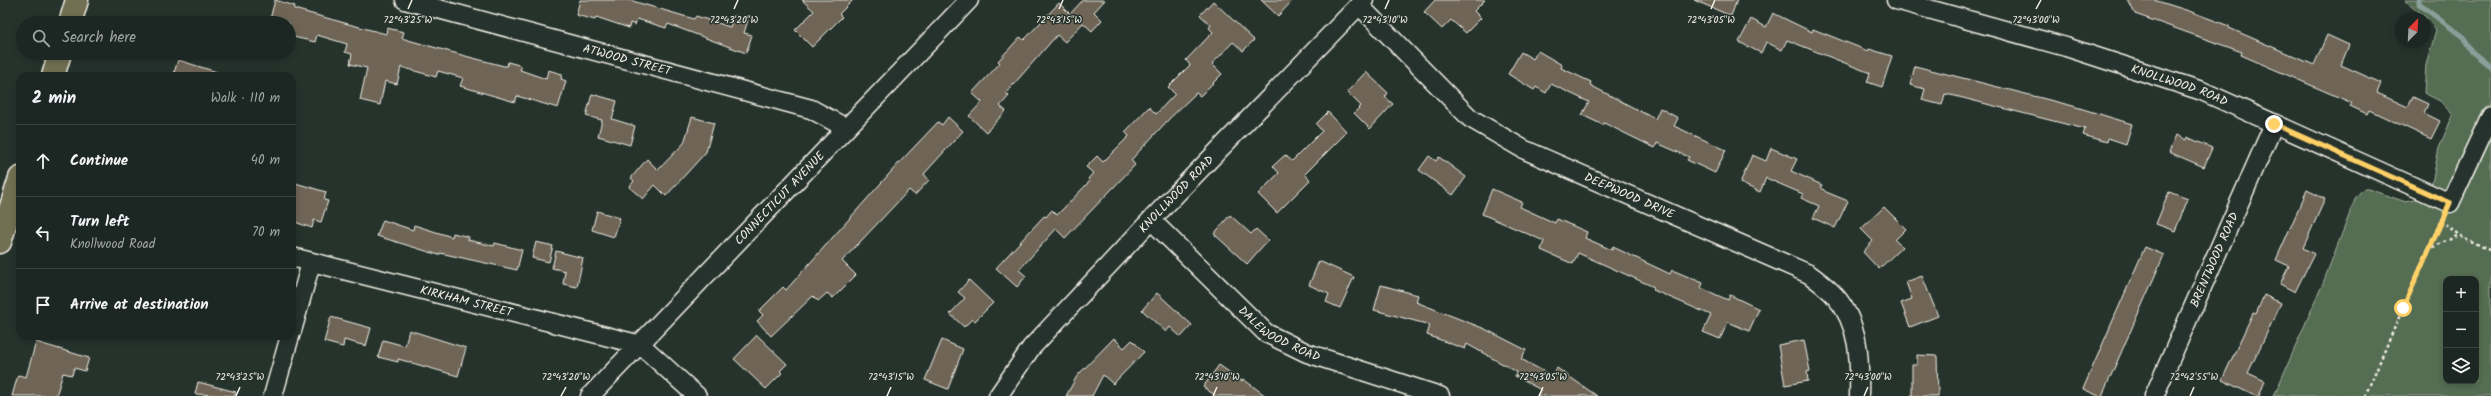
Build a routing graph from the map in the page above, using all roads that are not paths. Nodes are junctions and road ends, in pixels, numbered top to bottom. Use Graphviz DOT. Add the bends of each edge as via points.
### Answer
graph roads {
  1 [pos="77,0"];
  2 [pos="405,0"];
  3 [pos="969,0"];
  4 [pos="1896,0"];
  5 [pos="1362,2"];
  6 [pos="72,16"];
  7 [pos="58,60"];
  8 [pos="54,72"];
  9 [pos="2491,115"];
  10 [pos="2274,124"];
  11 [pos="846,128"];
  12 [pos="16,194"];
  13 [pos="1151,220"];
  14 [pos="0,242"];
  15 [pos="296,258"];
  16 [pos="311,262"];
  17 [pos="296,316"];
  18 [pos="289,340"];
  19 [pos="641,345"];
  20 [pos="273,396"];
  21 [pos="590,396"];
  22 [pos="697,396"];
  23 [pos="998,396"];
  24 [pos="1440,396"];
  25 [pos="1858,396"];
  26 [pos="2154,396"];
  1 -- 6 [label="main road"];
  2 -- 11 [label="street, ATWOOD STREET" via="811,109"];
  3 -- 11 [label="street, CONNECTICUT AVENUE"];
  4 -- 10 [label="street, KNOLLWOOD ROAD" via="2066,47 2202,91"];
  5 -- 13 [label="street, KNOLLWOOD ROAD"];
  5 -- 25 [label="street, DEEPWOOD DRIVE" via="1470,118 1523,149 1809,274 1835,297 1854,326 1860,366"];
  7 -- 8 [label="main road"];
  9 -- 10 [label="street, KNOLLWOOD ROAD" via="2450,203"];
  10 -- 26 [label="street, BRENTWOOD ROAD"];
  11 -- 19 [label="street, CONNECTICUT AVENUE"];
  12 -- 14 [label="main road"];
  13 -- 23 [label="street, KNOLLWOOD ROAD" via="1031,348"];
  13 -- 24 [label="street, DALEWOOD ROAD" via="1266,333 1307,353"];
  15 -- 16 [label="street, KIRKHAM STREET"];
  16 -- 17 [label="street"];
  16 -- 19 [label="street, KIRKHAM STREET"];
  18 -- 20 [label="street"];
  19 -- 21 [label="street, CONNECTICUT AVENUE"];
  19 -- 22 [label="street"];
}
